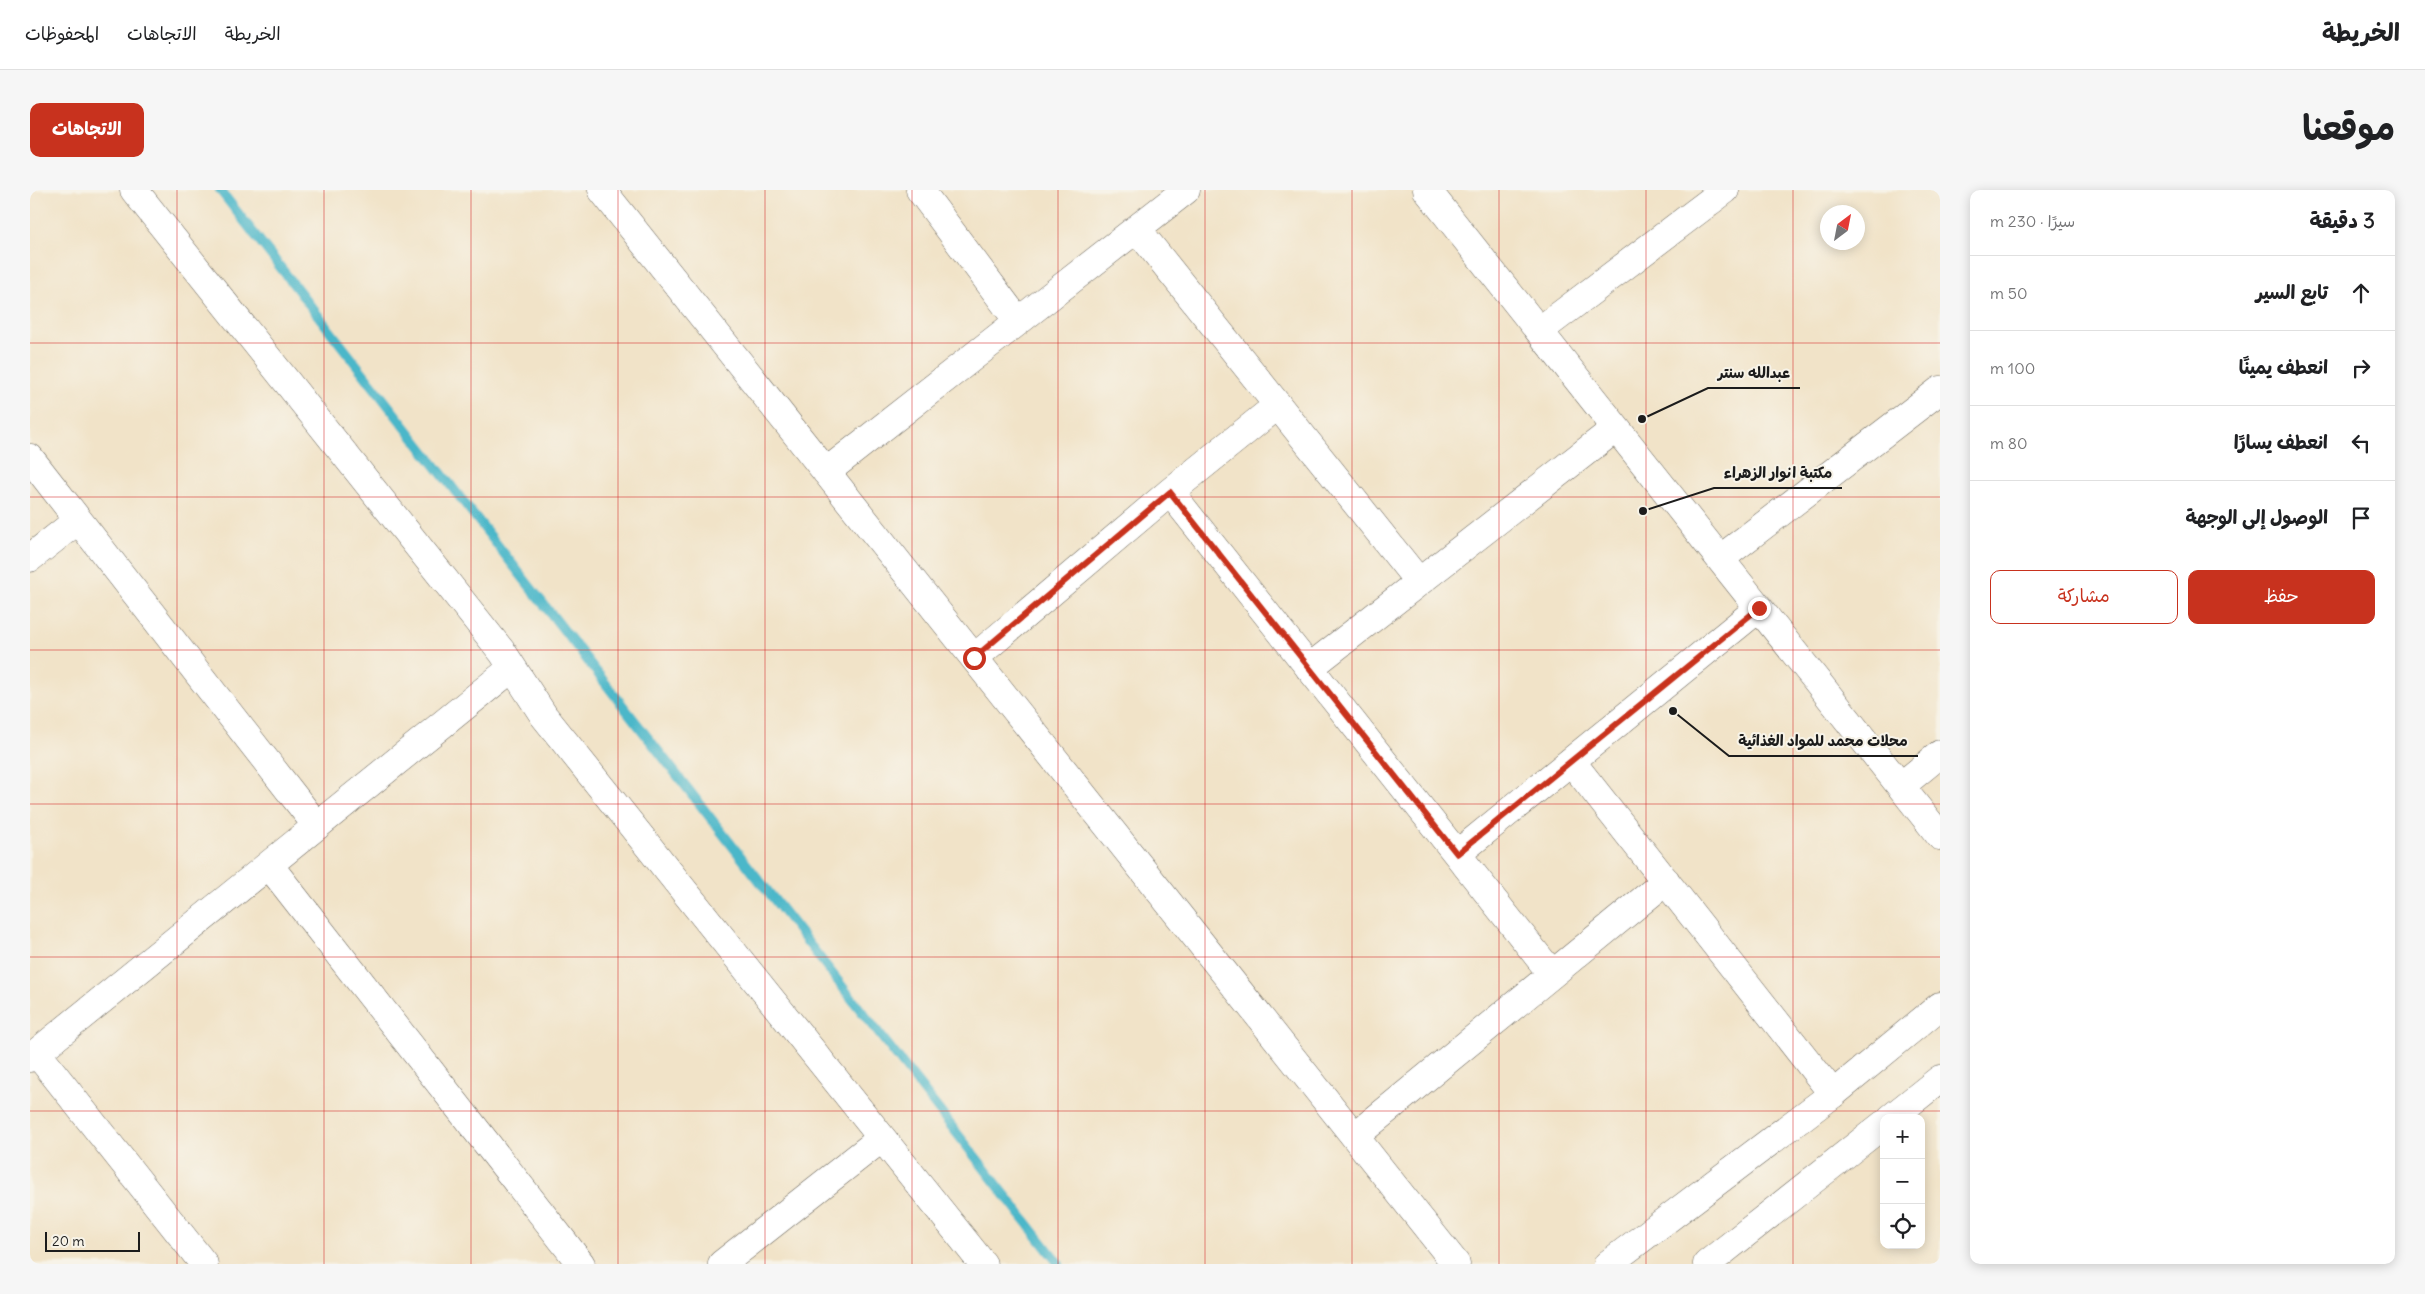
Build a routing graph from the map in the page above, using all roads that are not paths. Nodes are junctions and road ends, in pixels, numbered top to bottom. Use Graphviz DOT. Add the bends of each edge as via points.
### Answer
graph roads {
  1 [pos="134,190"];
  2 [pos="602,190"];
  3 [pos="920,190"];
  4 [pos="1186,190"];
  5 [pos="1427,190"];
  6 [pos="1725,190"];
  7 [pos="1137,229"];
  8 [pos="1018,321"];
  9 [pos="1539,331"];
  10 [pos="1940,390"];
  11 [pos="1278,404"];
  12 [pos="1616,428"];
  13 [pos="30,458"];
  14 [pos="826,472"];
  15 [pos="1170,492"];
  16 [pos="78,520"];
  17 [pos="30,558"];
  18 [pos="1720,559"];
  19 [pos="1419,582"];
  20 [pos="1759,608"];
  21 [pos="974,658"];
  22 [pos="512,668"];
  23 [pos="1309,668"];
  24 [pos="1940,754"];
  25 [pos="1571,761"];
  26 [pos="1901,786"];
  27 [pos="317,826"];
  28 [pos="1940,836"];
  29 [pos="1457,854"];
  30 [pos="268,865"];
  31 [pos="1666,881"];
  32 [pos="1552,974"];
  33 [pos="1940,1006"];
  34 [pos="33,1055"];
  35 [pos="1940,1079"];
  36 [pos="1833,1094"];
  37 [pos="1896,1114"];
  38 [pos="1880,1127"];
  39 [pos="1355,1136"];
  40 [pos="882,1138"];
  41 [pos="204,1264"];
  42 [pos="582,1264"];
  43 [pos="722,1264"];
  44 [pos="983,1264"];
  45 [pos="1456,1264"];
  46 [pos="1608,1264"];
  47 [pos="1707,1264"];
  1 -- 22 [label="street"];
  2 -- 14 [label="street"];
  3 -- 8 [label="street"];
  4 -- 7 [label="street"];
  5 -- 9 [label="street"];
  6 -- 9 [label="street"];
  7 -- 8 [label="street"];
  7 -- 11 [label="street"];
  8 -- 14 [label="street"];
  9 -- 12 [label="street"];
  10 -- 18 [label="street"];
  11 -- 15 [label="street"];
  11 -- 19 [label="street"];
  12 -- 18 [label="street"];
  12 -- 19 [label="street"];
  13 -- 16 [label="street"];
  14 -- 21 [label="street"];
  15 -- 21 [label="street"];
  15 -- 23 [label="street"];
  16 -- 17 [label="street"];
  16 -- 27 [label="street"];
  18 -- 20 [label="street"];
  19 -- 23 [label="street"];
  20 -- 25 [label="street"];
  20 -- 26 [label="street"];
  21 -- 39 [label="street"];
  22 -- 27 [label="street"];
  22 -- 40 [label="street" via="544,716"];
  23 -- 29 [label="street"];
  24 -- 26 [label="street"];
  25 -- 29 [label="street"];
  25 -- 31 [label="street"];
  26 -- 28 [label="street"];
  27 -- 30 [label="street"];
  29 -- 32 [label="street"];
  30 -- 34 [label="street"];
  30 -- 42 [label="street"];
  31 -- 32 [label="street"];
  31 -- 36 [label="street"];
  32 -- 39 [label="street"];
  33 -- 36 [label="street"];
  34 -- 41 [label="street"];
  35 -- 37 [label="street"];
  36 -- 46 [label="street"];
  38 -- 47 [label="street"];
  39 -- 45 [label="street"];
  40 -- 43 [label="street"];
  40 -- 44 [label="street"];
}
